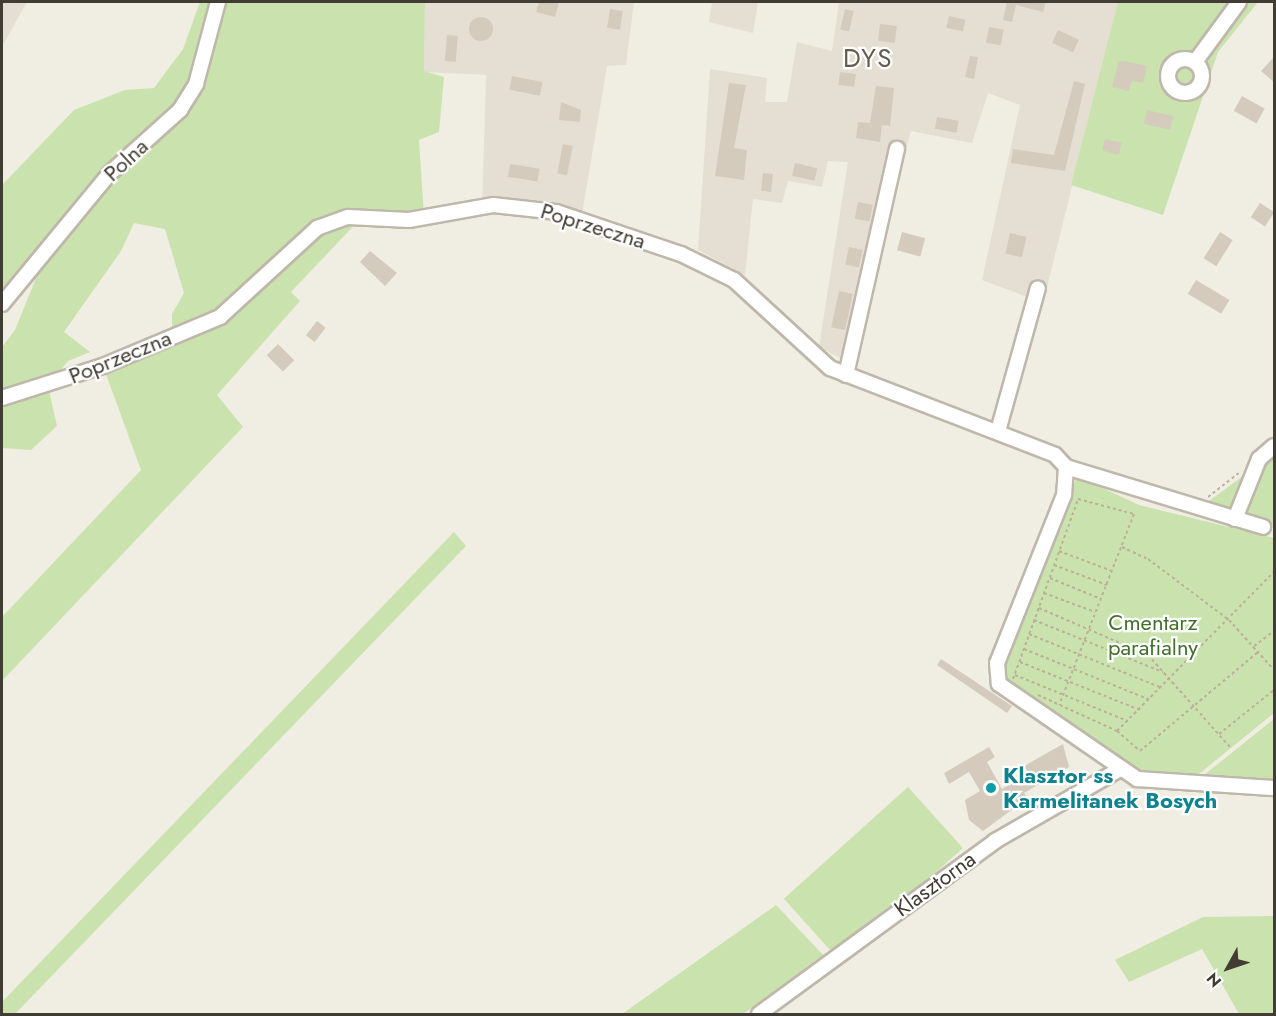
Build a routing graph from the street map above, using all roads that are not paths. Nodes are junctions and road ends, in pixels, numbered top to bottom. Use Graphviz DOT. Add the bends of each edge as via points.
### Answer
graph roads {
  1 [pos="218,2"];
  2 [pos="1239,2"];
  3 [pos="1195,62"];
  4 [pos="897,149"];
  5 [pos="1038,288"];
  6 [pos="2,304"];
  7 [pos="846,375"];
  8 [pos="2,398"];
  9 [pos="998,431"];
  10 [pos="1275,446"];
  11 [pos="1066,467"];
  12 [pos="1235,519"];
  13 [pos="1263,527"];
  14 [pos="1120,769"];
  15 [pos="1275,788"];
  16 [pos="759,1014"];
  1 -- 6 [label="street, Polna" via="196,84 180,111 109,174"];
  2 -- 3 [label="street"];
  4 -- 7 [label="street"];
  5 -- 9 [label="street"];
  7 -- 8 [label="street, Poprzeczna" via="810,352 756,295 681,254 556,212 493,205 409,220 348,217 317,228 220,316 103,366"];
  7 -- 9 [label="street, Poprzeczna"];
  9 -- 11 [label="street, Poprzeczna" via="1055,455"];
  10 -- 12 [label="street" via="1258,459"];
  11 -- 12 [label="street, Poprzeczna"];
  11 -- 14 [label="street" via="1064,495 996,673 1005,691"];
  12 -- 13 [label="street, Poprzeczna"];
  14 -- 15 [label="street" via="1143,781"];
  14 -- 16 [label="street, Klasztorna" via="996,841"];
}
